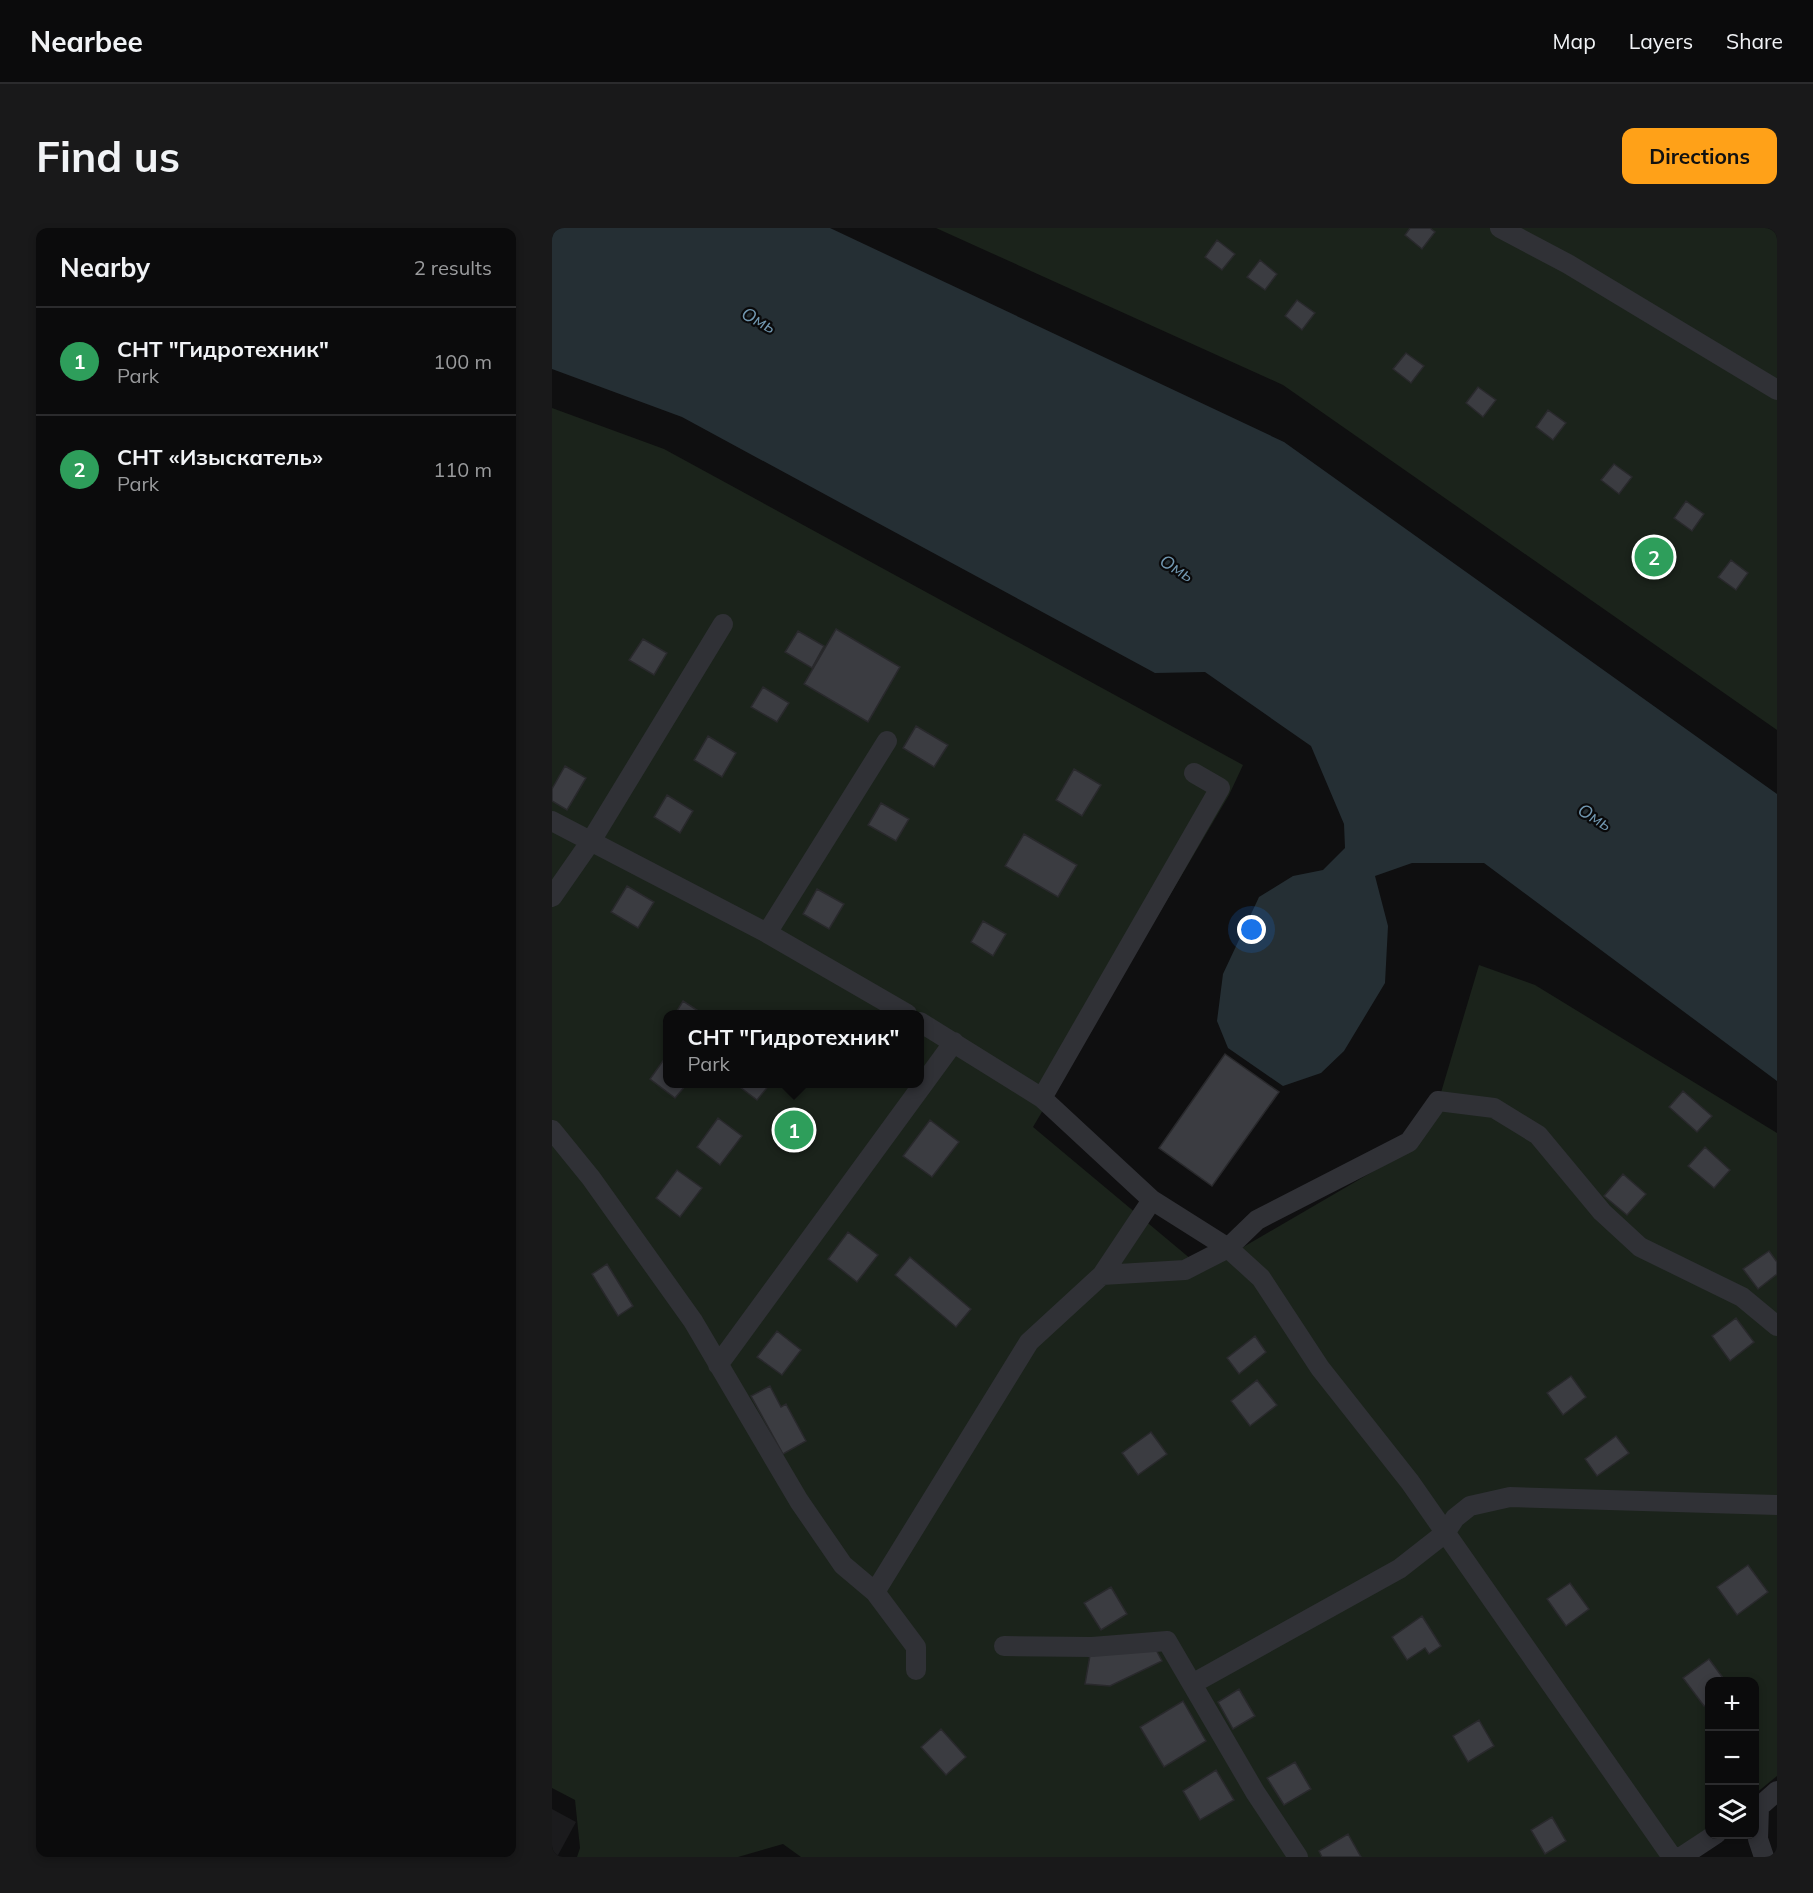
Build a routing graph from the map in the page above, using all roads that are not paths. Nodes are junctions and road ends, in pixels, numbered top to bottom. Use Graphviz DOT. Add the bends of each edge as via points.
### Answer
graph roads {
  1 [pos="1500,228"];
  2 [pos="1777,390"];
  3 [pos="723,624"];
  4 [pos="887,741"];
  5 [pos="1194,773"];
  6 [pos="552,821"];
  7 [pos="591,841"];
  8 [pos="552,897"];
  9 [pos="767,933"];
  10 [pos="900,1010"];
  11 [pos="924,1024"];
  12 [pos="954,1042"];
  13 [pos="924,1083"];
  14 [pos="920,1088"];
  15 [pos="1042,1098"];
  16 [pos="552,1130"];
  17 [pos="1152,1200"];
  18 [pos="1228,1248"];
  19 [pos="1102,1275"];
  20 [pos="1777,1326"];
  21 [pos="718,1365"];
  22 [pos="1777,1505"];
  23 [pos="1445,1533"];
  24 [pos="875,1592"];
  25 [pos="1005,1646"];
  26 [pos="916,1670"];
  27 [pos="1192,1684"];
  28 [pos="1777,1791"];
  29 [pos="1759,1806"];
  30 [pos="1708,1839"];
  31 [pos="1758,1839"];
  32 [pos="1298,1857"];
  33 [pos="1672,1857"];
  34 [pos="1681,1857"];
  35 [pos="1764,1857"];
  1 -- 2 [label="lane" via="1568,264"];
  3 -- 7 [label="lane"];
  4 -- 9 [label="lane"];
  5 -- 15 [label="lane" via="1220,788"];
  6 -- 7 [label="lane"];
  7 -- 8 [label="lane"];
  7 -- 9 [label="lane"];
  9 -- 10 [label="lane"];
  11 -- 12 [label="lane"];
  12 -- 13 [label="lane"];
  12 -- 15 [label="lane"];
  14 -- 21 [label="lane"];
  15 -- 17 [label="lane"];
  16 -- 21 [label="lane" via="693,1321"];
  17 -- 18 [label="lane"];
  17 -- 19 [label="lane"];
  18 -- 19 [label="lane" via="1185,1270"];
  18 -- 20 [label="lane" via="1257,1220 1409,1142 1438,1101 1494,1108 1538,1135 1602,1212 1640,1247 1742,1297"];
  18 -- 23 [label="lane" via="1261,1278 1320,1368"];
  19 -- 24 [label="lane" via="1029,1342"];
  21 -- 24 [label="lane" via="824,1538 843,1565"];
  22 -- 23 [label="lane" via="1510,1497 1470,1506"];
  23 -- 27 [label="lane" via="1399,1569"];
  23 -- 33 [label="lane"];
  24 -- 26 [label="lane" via="916,1647"];
  25 -- 27 [label="lane" via="1092,1647 1167,1641"];
  27 -- 32 [label="lane"];
  28 -- 29 [label="lane"];
  30 -- 34 [label="lane"];
  31 -- 35 [label="lane"];
}
